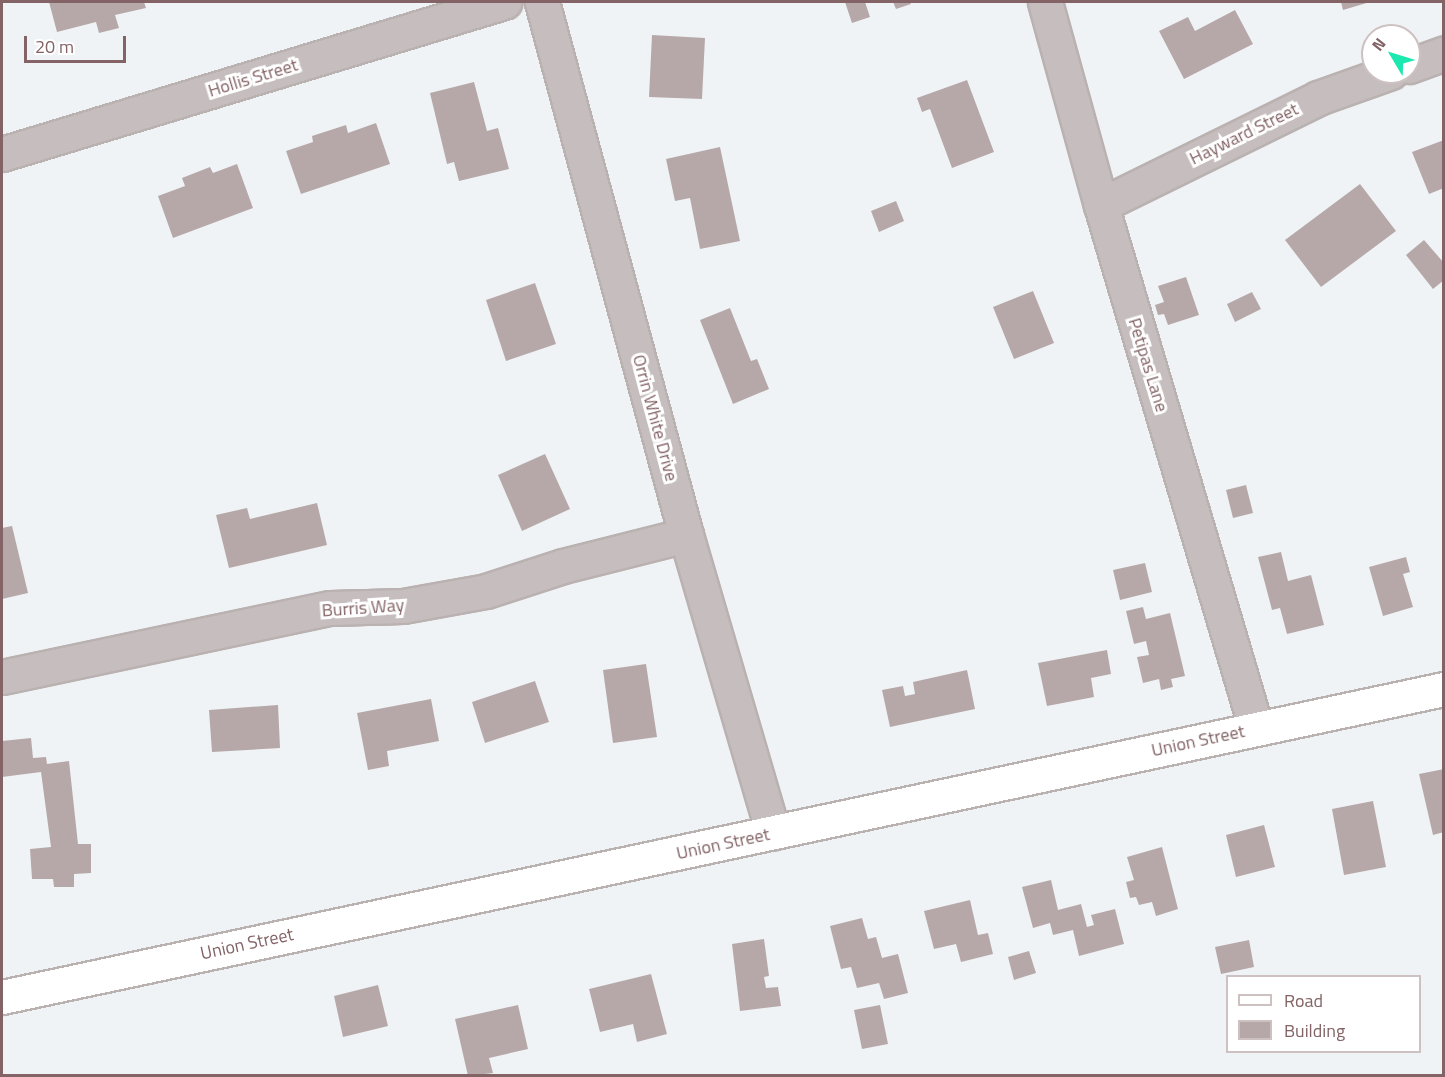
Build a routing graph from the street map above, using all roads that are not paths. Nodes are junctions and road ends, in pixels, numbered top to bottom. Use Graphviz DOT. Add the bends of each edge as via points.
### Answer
graph roads {
  1 [pos="504,2"];
  2 [pos="542,2"];
  3 [pos="1045,2"];
  4 [pos="1443,53"];
  5 [pos="1421,61"];
  6 [pos="1361,83"];
  7 [pos="2,154"];
  8 [pos="1101,205"];
  9 [pos="686,535"];
  10 [pos="2,677"];
  11 [pos="1443,689"];
  12 [pos="1256,728"];
  13 [pos="773,833"];
  14 [pos="2,997"];
  1 -- 7 [label="street, Hollis Street"];
  2 -- 9 [label="street, Orrin White Drive"];
  3 -- 8 [label="street, Petipas Lane"];
  4 -- 5 [label="street"];
  6 -- 8 [label="street, Hayward Street" via="1318,98"];
  8 -- 12 [label="street, Petipas Lane"];
  9 -- 10 [label="street, Burris Way" via="563,566 486,591 403,606 330,608"];
  9 -- 13 [label="street, Orrin White Drive"];
  11 -- 12 [label="main road, Union Street"];
  12 -- 13 [label="main road, Union Street"];
  13 -- 14 [label="main road, Union Street"];
}
